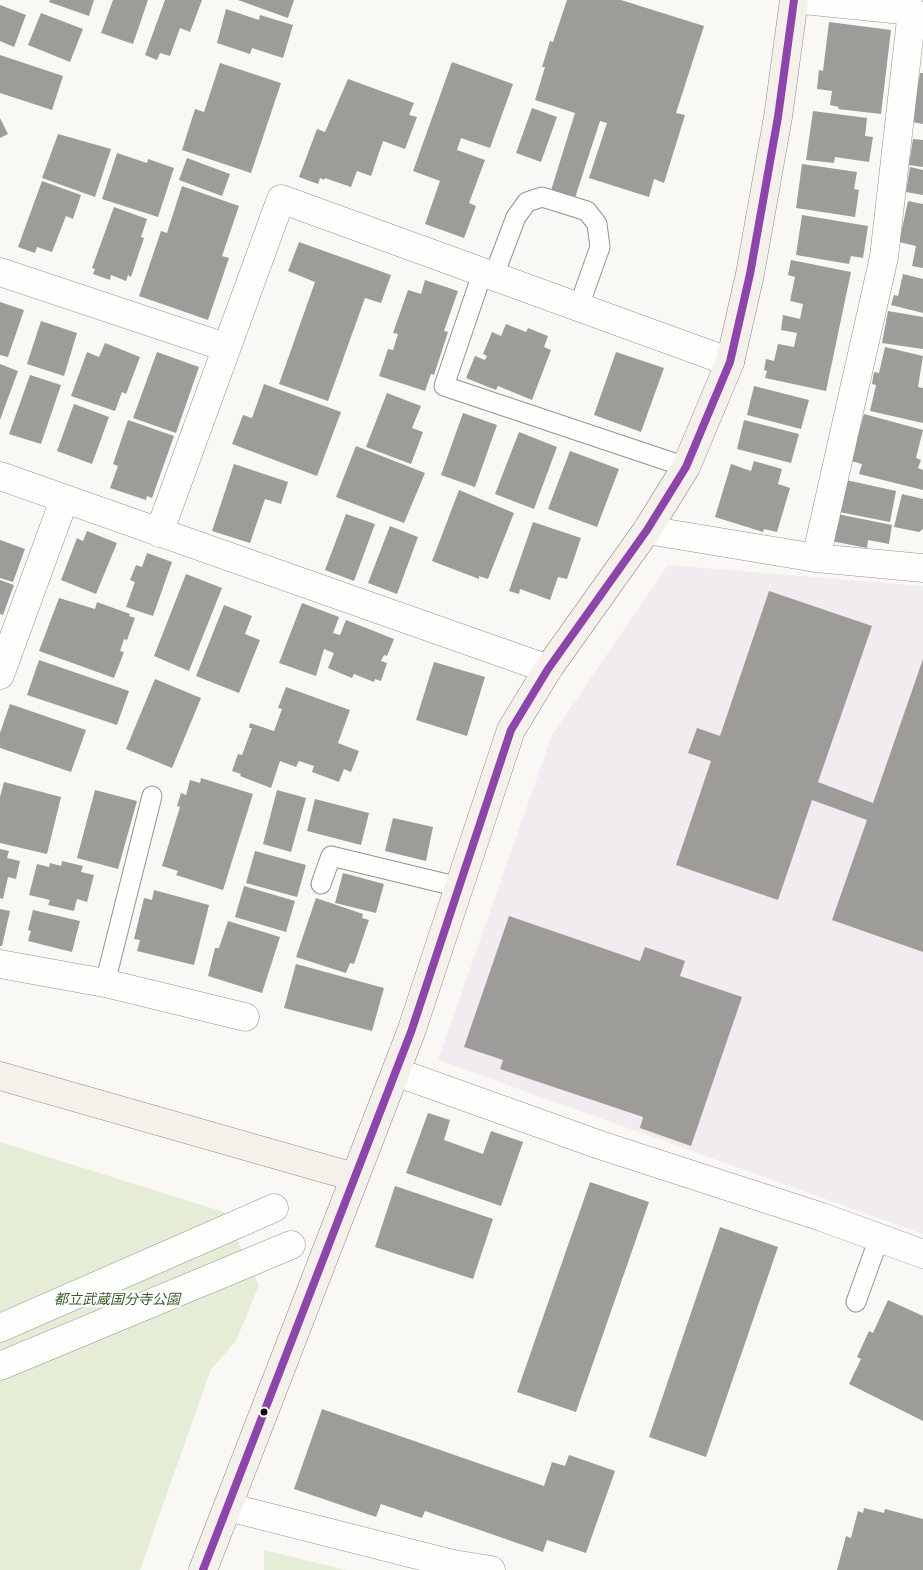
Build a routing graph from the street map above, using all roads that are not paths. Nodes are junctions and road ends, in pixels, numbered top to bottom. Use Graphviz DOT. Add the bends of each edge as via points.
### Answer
graph roads {
  1 [pos="794,0"];
  2 [pos="803,0"];
  3 [pos="0,272"];
  4 [pos="488,273"];
  5 [pos="579,306"];
  6 [pos="226,347"];
  7 [pos="730,362"];
  8 [pos="686,467"];
  9 [pos="0,476"];
  10 [pos="64,500"];
  11 [pos="647,530"];
  12 [pos="159,533"];
  13 [pos="816,558"];
  14 [pos="923,568"];
  15 [pos="548,669"];
  16 [pos="0,675"];
  17 [pos="152,796"];
  18 [pos="321,884"];
  19 [pos="459,887"];
  20 [pos="0,964"];
  21 [pos="105,983"];
  22 [pos="245,1017"];
  23 [pos="396,1072"];
  24 [pos="0,1076"];
  25 [pos="354,1177"];
  26 [pos="274,1208"];
  27 [pos="880,1238"];
  28 [pos="291,1245"];
  29 [pos="923,1254"];
  30 [pos="856,1302"];
  31 [pos="0,1328"];
  32 [pos="0,1366"];
  33 [pos="228,1507"];
  34 [pos="203,1570"];
  35 [pos="491,1570"];
  1 -- 7 [label="main road" via="766,186"];
  2 -- 13 [label="street" via="912,11 884,257"];
  3 -- 6 [label="street"];
  4 -- 5 [label="street"];
  4 -- 5 [label="lane" via="516,217 528,202 542,197 587,211 596,224 600,247"];
  4 -- 6 [label="street" via="281,199"];
  4 -- 8 [label="lane" via="444,386"];
  5 -- 7 [label="street"];
  6 -- 12 [label="street"];
  7 -- 8 [label="main road"];
  8 -- 11 [label="main road"];
  9 -- 10 [label="street"];
  10 -- 12 [label="street"];
  10 -- 16 [label="street"];
  11 -- 13 [label="street"];
  11 -- 15 [label="main road"];
  12 -- 15 [label="street"];
  13 -- 14 [label="street"];
  15 -- 19 [label="main road" via="511,730"];
  17 -- 21 [label="lane"];
  18 -- 19 [label="lane" via="331,856"];
  19 -- 23 [label="main road"];
  20 -- 21 [label="street"];
  21 -- 22 [label="street"];
  23 -- 25 [label="main road"];
  23 -- 27 [label="street" via="600,1145 822,1216"];
  24 -- 25 [label="main road"];
  25 -- 33 [label="main road"];
  26 -- 31 [label="street"];
  27 -- 29 [label="street"];
  27 -- 30 [label="lane"];
  28 -- 32 [label="street"];
  33 -- 34 [label="main road"];
  33 -- 35 [label="street" via="453,1564"];
}
